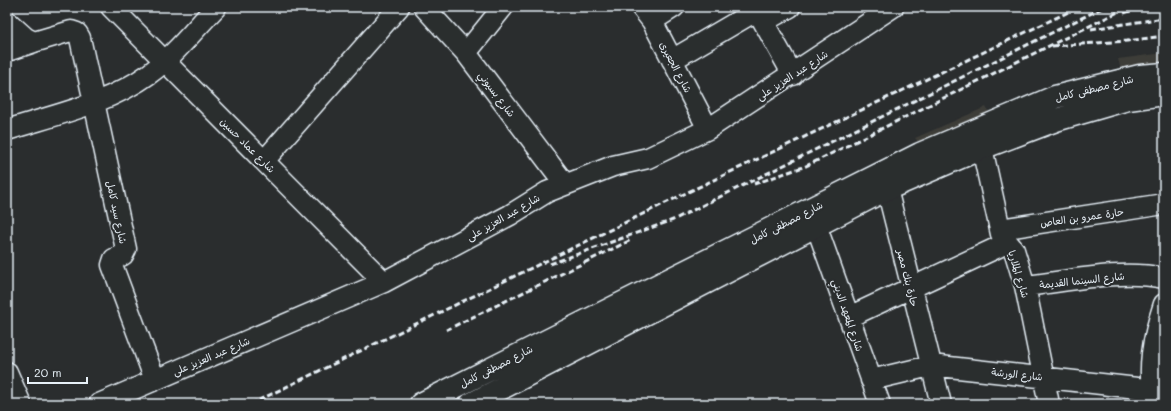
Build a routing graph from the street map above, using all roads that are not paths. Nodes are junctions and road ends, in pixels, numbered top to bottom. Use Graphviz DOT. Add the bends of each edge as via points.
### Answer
graph roads {
  1 [pos="111,7"];
  2 [pos="216,7"];
  3 [pos="399,7"];
  4 [pos="424,7"];
  5 [pos="503,7"];
  6 [pos="674,7"];
  7 [pos="790,7"];
  8 [pos="887,9"];
  9 [pos="646,14"];
  10 [pos="759,14"];
  11 [pos="7,20"];
  12 [pos="34,42"];
  13 [pos="7,51"];
  14 [pos="466,53"];
  15 [pos="672,60"];
  16 [pos="165,61"];
  17 [pos="1164,74"];
  18 [pos="793,75"];
  19 [pos="1164,94"];
  20 [pos="93,102"];
  21 [pos="708,129"];
  22 [pos="7,130"];
  23 [pos="982,148"];
  24 [pos="264,161"];
  25 [pos="565,184"];
  26 [pos="887,189"];
  27 [pos="1164,204"];
  28 [pos="816,225"];
  29 [pos="1004,236"];
  30 [pos="736,257"];
  31 [pos="1164,278"];
  32 [pos="384,282"];
  33 [pos="1025,286"];
  34 [pos="911,289"];
  35 [pos="1164,304"];
  36 [pos="848,317"];
  37 [pos="569,341"];
  38 [pos="930,366"];
  39 [pos="7,372"];
  40 [pos="483,373"];
  41 [pos="1043,377"];
  42 [pos="155,380"];
  43 [pos="871,380"];
  44 [pos="493,393"];
  45 [pos="1157,395"];
  46 [pos="21,404"];
  47 [pos="99,404"];
  48 [pos="421,404"];
  49 [pos="470,404"];
  50 [pos="880,404"];
  51 [pos="940,404"];
  52 [pos="1049,404"];
  1 -- 16 [label="street, شارع عماد حسين"];
  2 -- 16 [label="street"];
  3 -- 24 [label="street"];
  4 -- 14 [label="street, شارع بسيوني"];
  5 -- 14 [label="street"];
  6 -- 9 [label="street"];
  7 -- 10 [label="street" via="776,17"];
  8 -- 18 [label="street, شارع عبد العزيز على"];
  9 -- 15 [label="street, شارع الجعيرى"];
  10 -- 15 [label="street" via="747,16"];
  10 -- 18 [label="street"];
  11 -- 12 [label="street"];
  12 -- 13 [label="street"];
  12 -- 20 [label="street" via="71,31 77,33"];
  14 -- 25 [label="street, شارع بسيوني"];
  15 -- 21 [label="street, شارع الجعيرى"];
  16 -- 20 [label="street" via="133,85"];
  16 -- 24 [label="street, شارع عماد حسين"];
  17 -- 30 [label="main road, شارع مصطفى كامل" via="1140,76 1055,97 920,154"];
  18 -- 21 [label="street, شارع عبد العزيز على"];
  19 -- 23 [label="main road, شارع مصطفى كامل" via="1128,99 1056,120"];
  20 -- 22 [label="street"];
  20 -- 42 [label="street, شارع سيد كامل" via="126,249 123,255 114,259 112,265"];
  21 -- 25 [label="street, شارع عبد العزيز على" via="648,158 613,166"];
  23 -- 26 [label="main road, شارع مصطفى كامل"];
  23 -- 29 [label="street, شارع الملاريا"];
  24 -- 32 [label="street, شارع عماد حسين"];
  25 -- 32 [label="street, شارع عبد العزيز على"];
  26 -- 28 [label="main road, شارع مصطفى كامل"];
  26 -- 34 [label="street, حارة بنك مصر"];
  27 -- 29 [label="street, حارة عمرو بن العاص"];
  28 -- 30 [label="main road, شارع مصطفى كامل"];
  28 -- 36 [label="street, شارع المعهد الديني"];
  29 -- 33 [label="street, شارع الملاريا" via="1014,250"];
  29 -- 34 [label="street, حارة عمرو بن العاص"];
  30 -- 37 [label="main road, شارع مصطفى كامل"];
  31 -- 33 [label="street, شارع السينما القديمة" via="1118,275"];
  32 -- 42 [label="street, شارع عبد العزيز على"];
  33 -- 41 [label="street, شارع الملاريا"];
  34 -- 36 [label="street, حارة عمرو بن العاص"];
  34 -- 38 [label="street, حارة بنك مصر"];
  35 -- 45 [label="street" via="1154,336 1149,375"];
  36 -- 43 [label="street, شارع المعهد الديني"];
  37 -- 40 [label="main road, شارع مصطفى كامل"];
  37 -- 44 [label="main road, شارع مصطفى كامل"];
  38 -- 41 [label="street, شارع الورشة"];
  38 -- 43 [label="street, شارع الورشة"];
  38 -- 51 [label="street, حارة بنك مصر"];
  39 -- 46 [label="street"];
  40 -- 44 [label="main road"];
  40 -- 48 [label="main road, شارع مصطفى كامل"];
  41 -- 45 [label="street, شارع الورشة"];
  41 -- 52 [label="street, شارع الملاريا"];
  42 -- 47 [label="street, شارع عبد العزيز على"];
  43 -- 50 [label="street, شارع المعهد الديني"];
  44 -- 49 [label="main road, شارع مصطفى كامل"];
}
